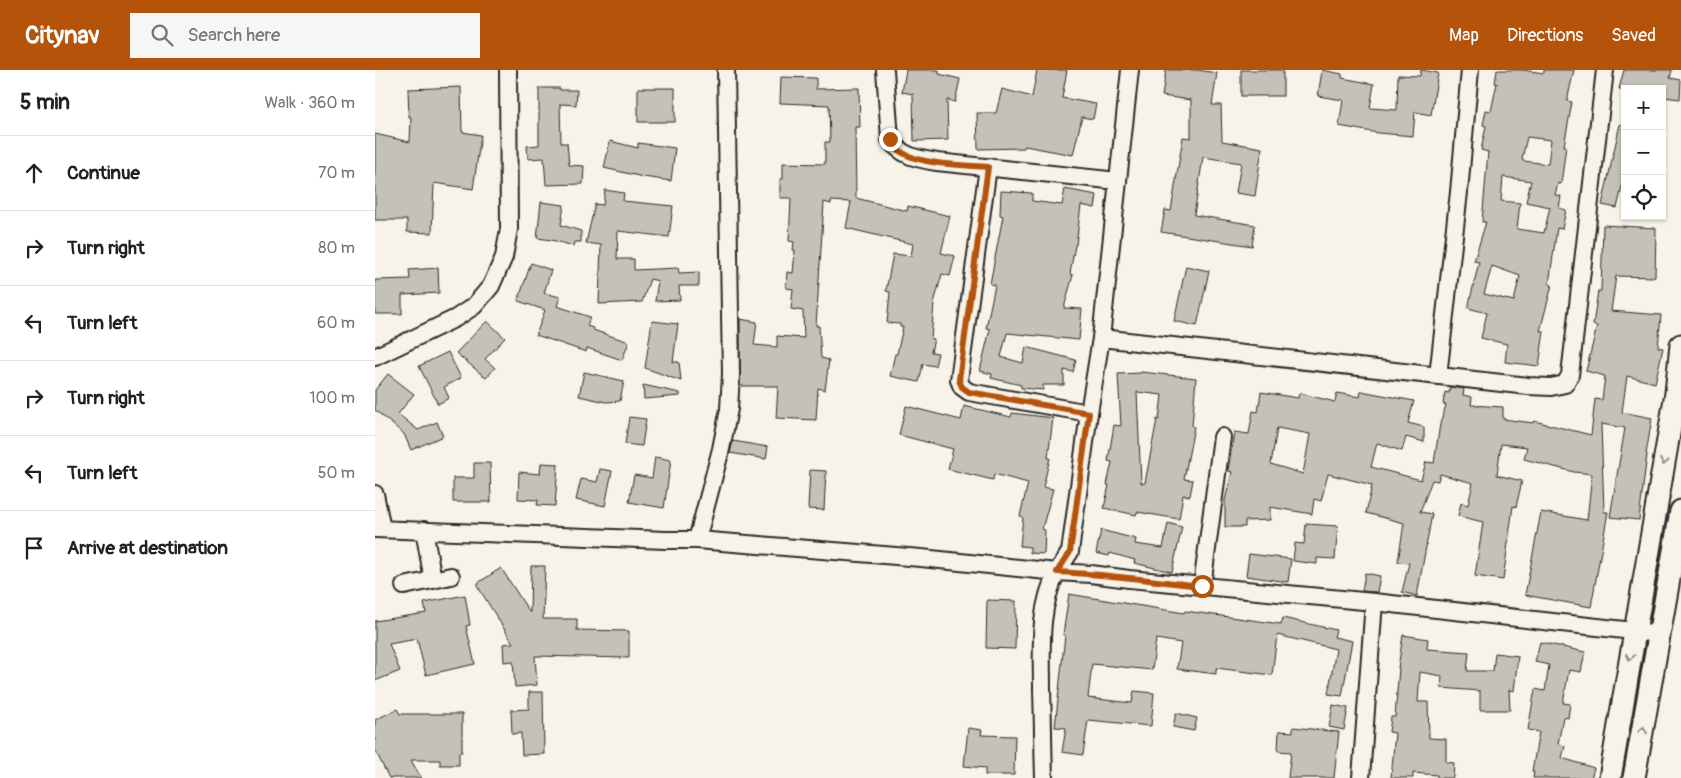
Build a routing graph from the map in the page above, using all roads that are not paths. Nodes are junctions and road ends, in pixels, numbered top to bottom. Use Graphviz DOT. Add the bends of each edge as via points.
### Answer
graph roads {
  1 [pos="508,70"];
  2 [pos="726,70"];
  3 [pos="885,70"];
  4 [pos="1130,70"];
  5 [pos="1470,70"];
  6 [pos="1605,70"];
  7 [pos="988,167"];
  8 [pos="1118,181"];
  9 [pos="1101,338"];
  10 [pos="1681,345"];
  11 [pos="375,357"];
  12 [pos="1439,376"];
  13 [pos="1089,413"];
  14 [pos="1222,437"];
  15 [pos="375,494"];
  16 [pos="1681,511"];
  17 [pos="379,529"];
  18 [pos="424,530"];
  19 [pos="697,540"];
  20 [pos="1057,572"];
  21 [pos="451,576"];
  22 [pos="433,580"];
  23 [pos="403,586"];
  24 [pos="1202,586"];
  25 [pos="1375,602"];
  26 [pos="1635,630"];
  27 [pos="1660,634"];
  28 [pos="1044,778"];
  29 [pos="1361,778"];
  30 [pos="1610,778"];
  31 [pos="1634,778"];
  1 -- 11 [label="street" via="509,229 504,258 491,286 474,306"];
  2 -- 19 [label="street" via="729,409"];
  3 -- 7 [label="street" via="890,139 894,146 918,159"];
  4 -- 8 [label="street"];
  5 -- 12 [label="street"];
  6 -- 12 [label="street" via="1570,375 1565,384 1551,387"];
  7 -- 8 [label="street"];
  7 -- 13 [label="street" via="959,380 969,392"];
  8 -- 9 [label="street"];
  9 -- 12 [label="street"];
  9 -- 13 [label="street"];
  10 -- 26 [label="main road, one-way" via="1676,393"];
  13 -- 20 [label="street" via="1070,552"];
  14 -- 24 [label="street"];
  15 -- 17 [label="street"];
  16 -- 27 [label="main road"];
  17 -- 18 [label="street"];
  18 -- 19 [label="street"];
  18 -- 22 [label="street"];
  19 -- 20 [label="street"];
  20 -- 24 [label="street"];
  20 -- 28 [label="street" via="1050,587 1041,631"];
  21 -- 22 [label="street"];
  22 -- 23 [label="street"];
  24 -- 25 [label="street"];
  25 -- 26 [label="street"];
  25 -- 29 [label="street"];
  26 -- 27 [label="street"];
  26 -- 30 [label="main road, one-way"];
  31 -- 27 [label="main road, one-way"];
}
